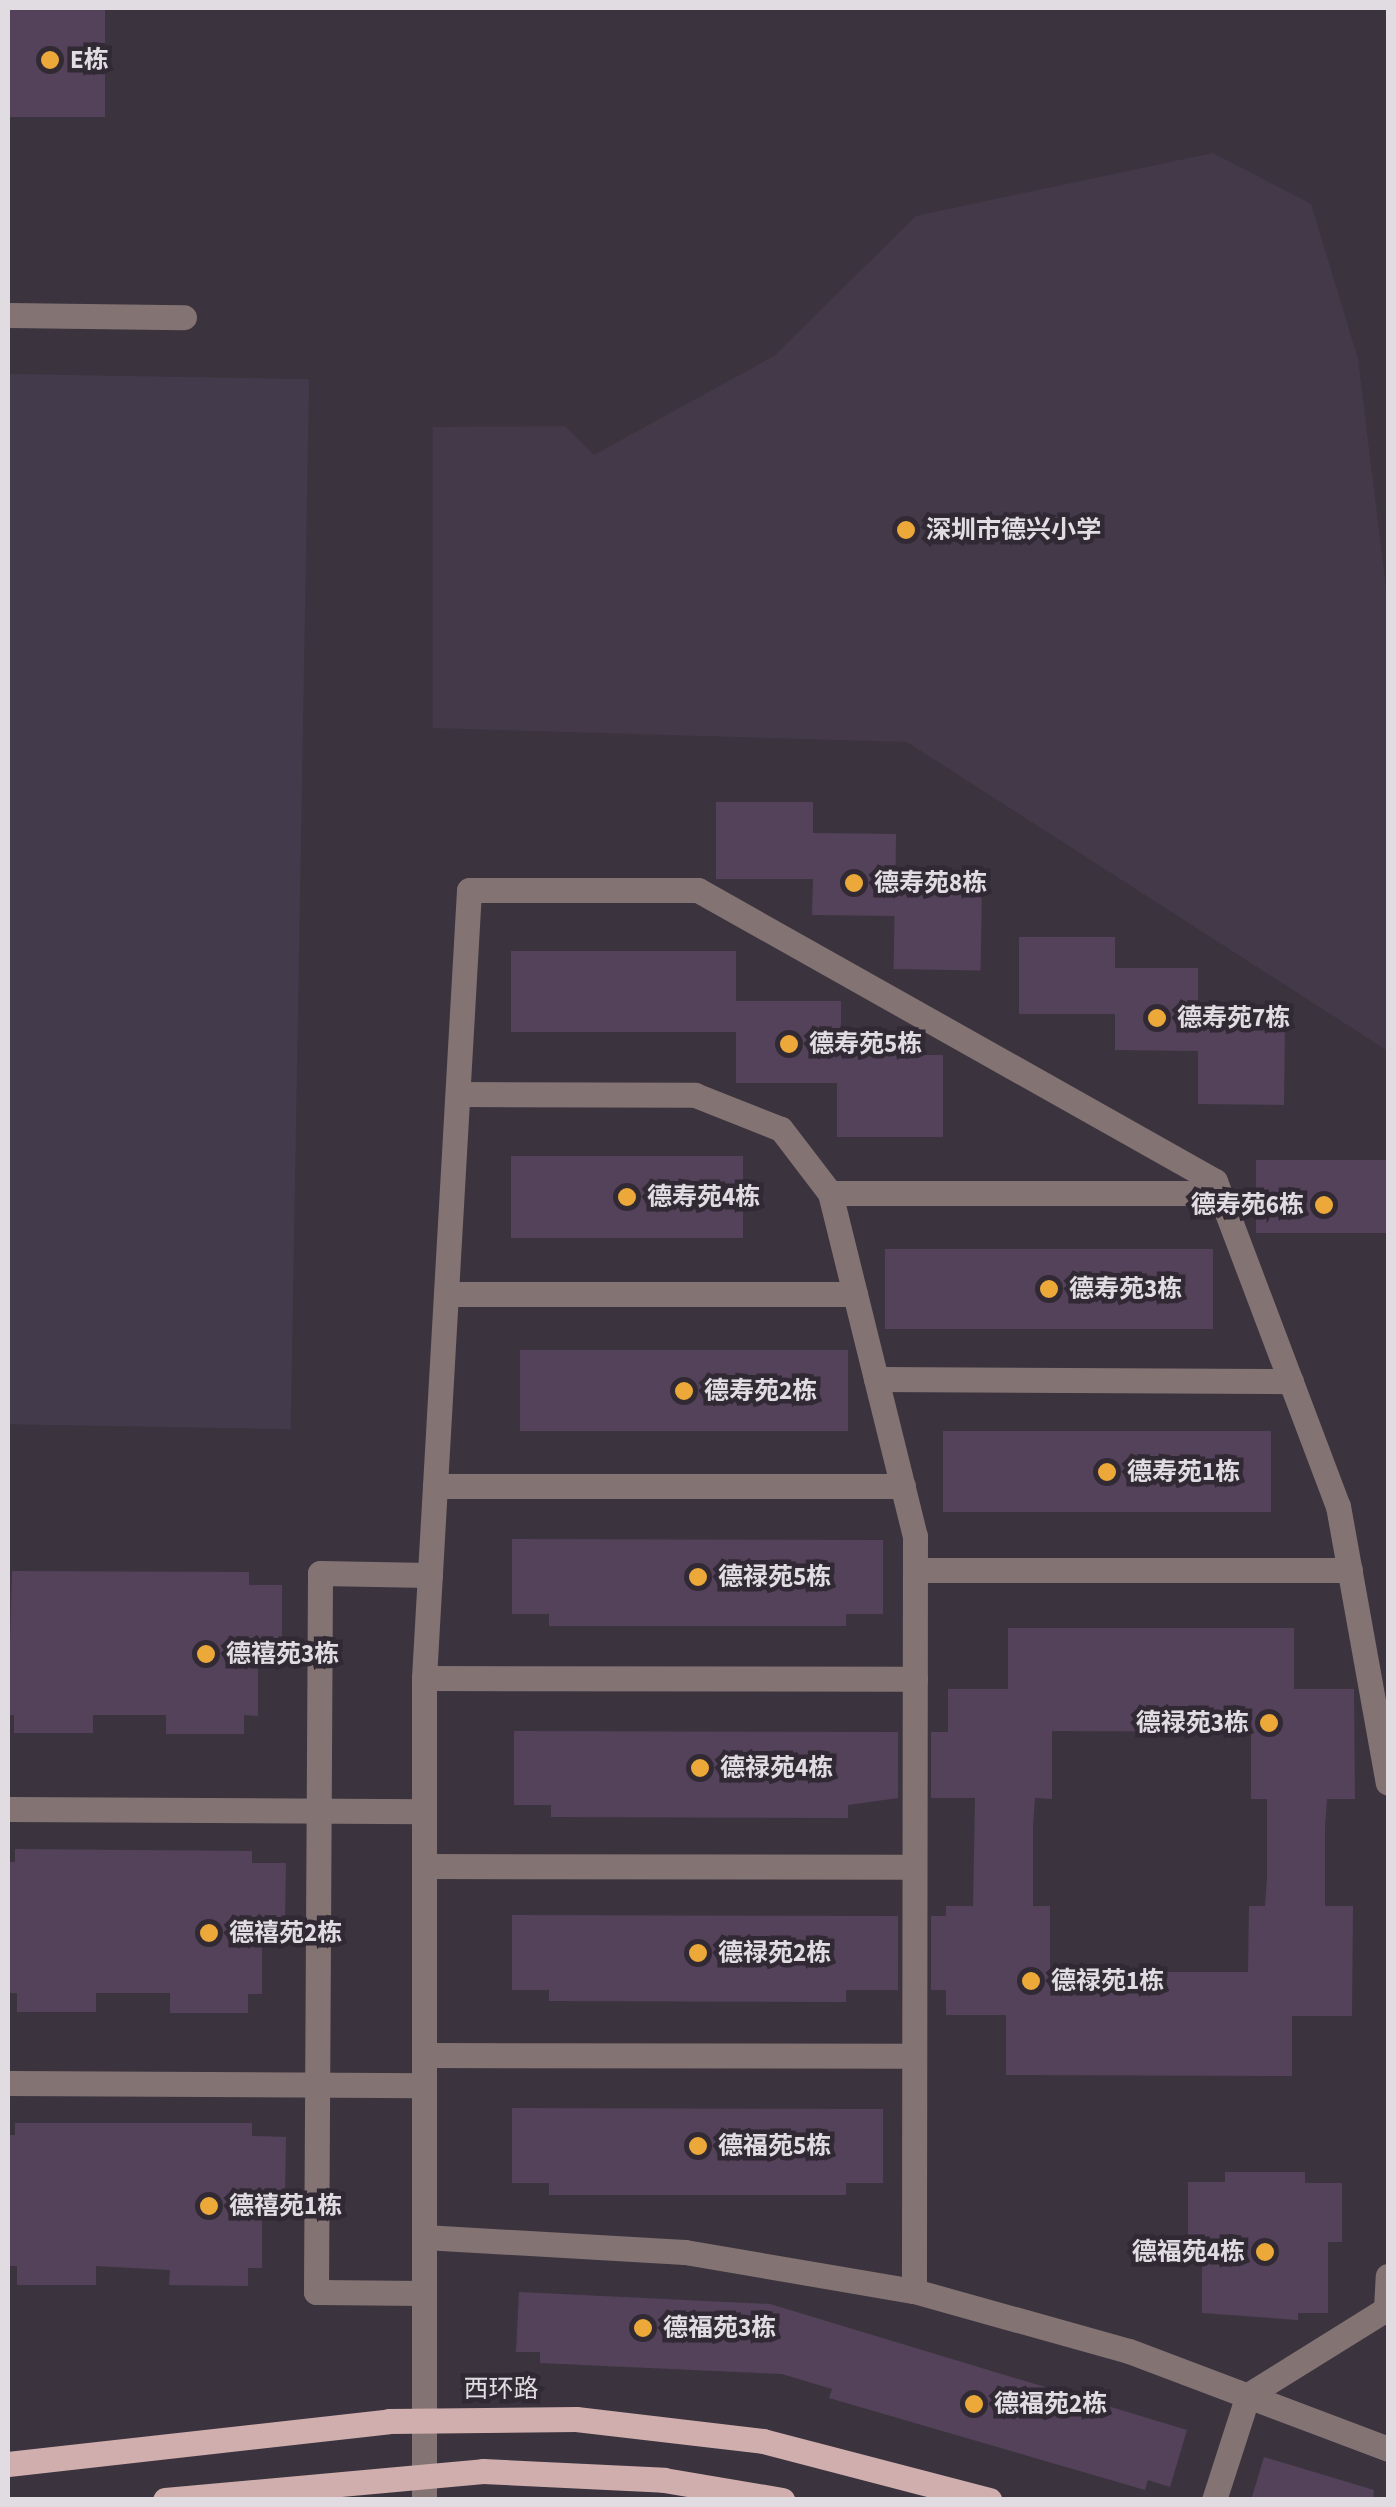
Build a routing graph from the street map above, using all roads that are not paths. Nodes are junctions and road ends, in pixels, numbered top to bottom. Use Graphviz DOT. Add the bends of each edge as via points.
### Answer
graph roads {
  1 [pos="8,315"];
  2 [pos="184,318"];
  3 [pos="458,1094"];
  4 [pos="830,1193"];
  5 [pos="1220,1193"];
  6 [pos="446,1294"];
  7 [pos="855,1294"];
  8 [pos="876,1380"];
  9 [pos="1291,1381"];
  10 [pos="435,1486"];
  11 [pos="903,1486"];
  12 [pos="915,1570"];
  13 [pos="1350,1570"];
  14 [pos="430,1575"];
  15 [pos="424,1678"];
  16 [pos="915,1679"];
  17 [pos="1388,1784"];
  18 [pos="8,1809"];
  19 [pos="319,1811"];
  20 [pos="424,1811"];
  21 [pos="424,1866"];
  22 [pos="914,1867"];
  23 [pos="424,2055"];
  24 [pos="914,2056"];
  25 [pos="8,2083"];
  26 [pos="318,2085"];
  27 [pos="424,2085"];
  28 [pos="424,2237"];
  29 [pos="1388,2276"];
  30 [pos="914,2290"];
  31 [pos="424,2293"];
  32 [pos="1388,2316"];
  33 [pos="1248,2394"];
  34 [pos="424,2420"];
  35 [pos="1388,2449"];
  36 [pos="8,2464"];
  37 [pos="424,2486"];
  38 [pos="165,2500"];
  39 [pos="782,2500"];
  40 [pos="988,2500"];
  41 [pos="1214,2500"];
  1 -- 2 [label="street"];
  3 -- 4 [label="street" via="695,1095 780,1129"];
  3 -- 5 [label="street" via="469,890 698,890 1215,1181"];
  3 -- 6 [label="street"];
  4 -- 5 [label="street"];
  4 -- 7 [label="street"];
  5 -- 9 [label="street"];
  6 -- 7 [label="street"];
  6 -- 10 [label="street"];
  7 -- 8 [label="street"];
  8 -- 9 [label="street"];
  8 -- 11 [label="street"];
  9 -- 13 [label="street" via="1338,1506"];
  10 -- 11 [label="street"];
  10 -- 14 [label="street"];
  11 -- 12 [label="street"];
  12 -- 13 [label="street"];
  12 -- 16 [label="street"];
  13 -- 17 [label="street"];
  14 -- 15 [label="street"];
  14 -- 19 [label="street" via="320,1574"];
  15 -- 16 [label="street"];
  15 -- 20 [label="street"];
  16 -- 22 [label="street"];
  18 -- 19 [label="street"];
  19 -- 20 [label="street"];
  19 -- 26 [label="street"];
  20 -- 21 [label="street"];
  21 -- 22 [label="street"];
  21 -- 23 [label="street"];
  22 -- 24 [label="street"];
  23 -- 24 [label="street"];
  23 -- 27 [label="street"];
  24 -- 30 [label="street"];
  25 -- 26 [label="street"];
  26 -- 27 [label="street"];
  26 -- 31 [label="street" via="316,2292"];
  27 -- 28 [label="street"];
  28 -- 30 [label="street" via="685,2252"];
  28 -- 31 [label="street"];
  29 -- 32 [label="street"];
  30 -- 33 [label="street" via="1129,2351"];
  31 -- 34 [label="street"];
  32 -- 33 [label="street"];
  33 -- 35 [label="street"];
  33 -- 41 [label="street"];
  34 -- 36 [label="main road, 西环路"];
  34 -- 37 [label="street"];
  34 -- 40 [label="main road, 西环路" via="670,2427 854,2460"];
  37 -- 38 [label="main road"];
  37 -- 39 [label="main road" via="574,2473"];
}
